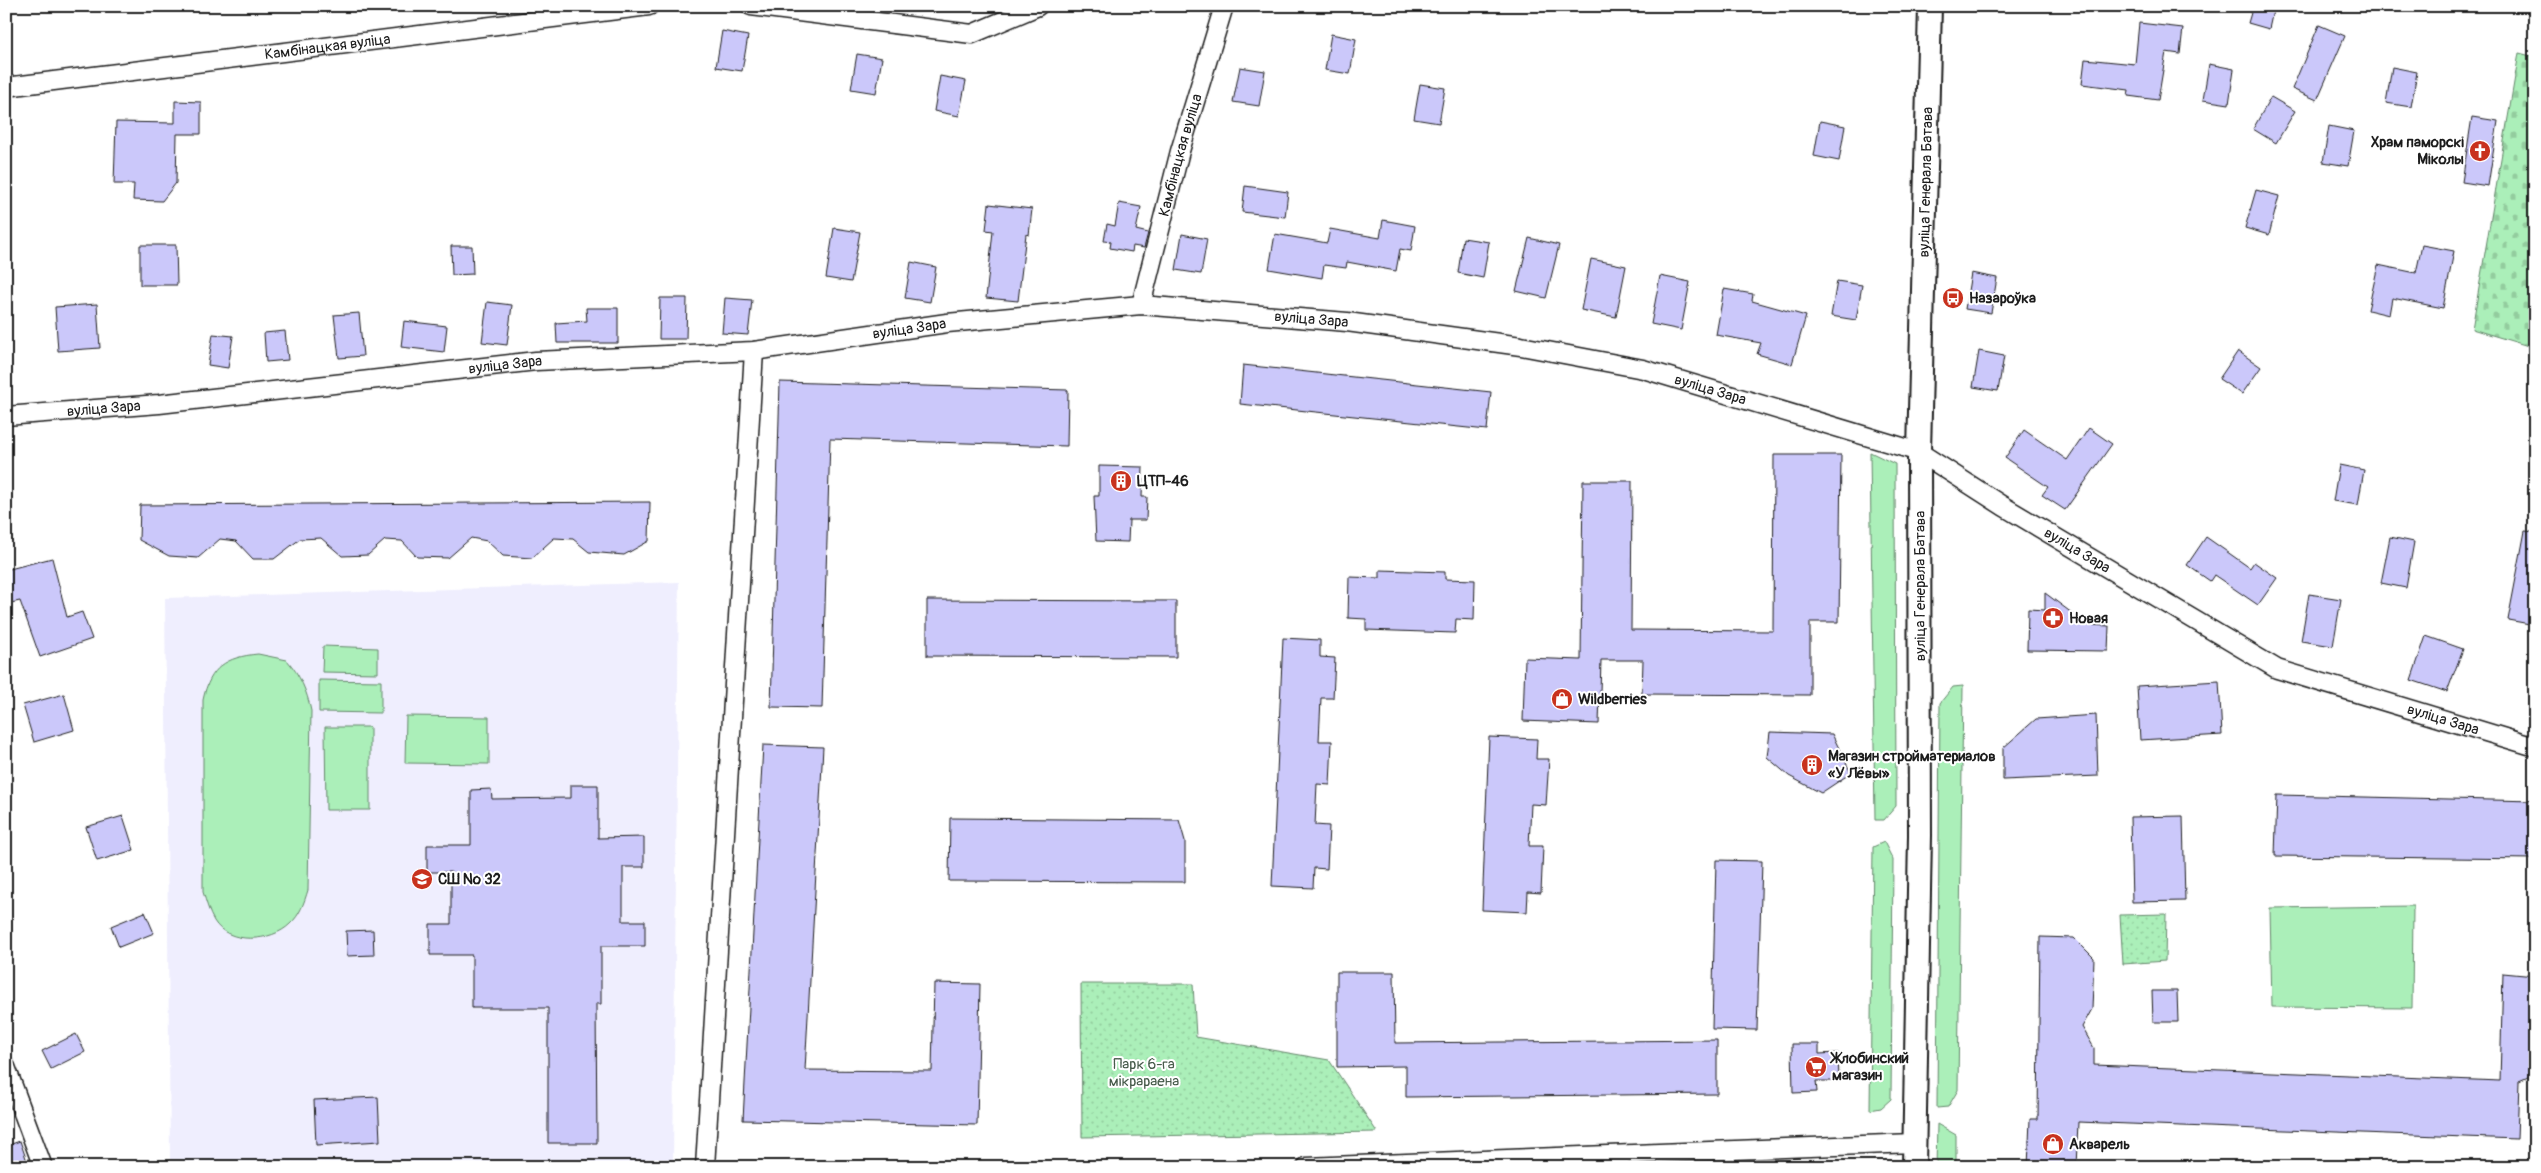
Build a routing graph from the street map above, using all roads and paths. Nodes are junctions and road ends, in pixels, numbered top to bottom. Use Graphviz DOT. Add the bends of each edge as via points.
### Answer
graph roads {
  1 [pos="649,6"];
  2 [pos="751,6"];
  3 [pos="1038,6"];
  4 [pos="1224,6"];
  5 [pos="1930,6"];
  6 [pos="6,87"];
  7 [pos="1141,305"];
  8 [pos="754,351"];
  9 [pos="6,416"];
  10 [pos="1919,452"];
  11 [pos="2535,747"];
  12 [pos="6,1067"];
  13 [pos="1914,1142"];
  14 [pos="43,1167"];
  15 [pos="705,1167"];
  16 [pos="1306,1167"];
  17 [pos="1914,1167"];
  1 -- 6 [label="street, Камбінацкая вуліца"];
  2 -- 3 [label="street" via="972,34"];
  4 -- 7 [label="street, Камбінацкая вуліца" via="1180,151"];
  5 -- 10 [label="street, вуліца Генерала Батава"];
  7 -- 8 [label="street, вуліца Зара" via="947,322"];
  7 -- 10 [label="street, вуліца Зара" via="1348,322 1521,346 1624,365"];
  8 -- 9 [label="street, вуліца Зара" via="536,361 160,404"];
  8 -- 15 [label="street"];
  10 -- 11 [label="street, вуліца Зара" via="2002,506 2277,669"];
  10 -- 13 [label="street, вуліца Генерала Батава" via="1920,835"];
  12 -- 14 [label="street"];
  13 -- 16 [label="street"];
  13 -- 17 [label="street, вуліца Генерала Батава"];
}
